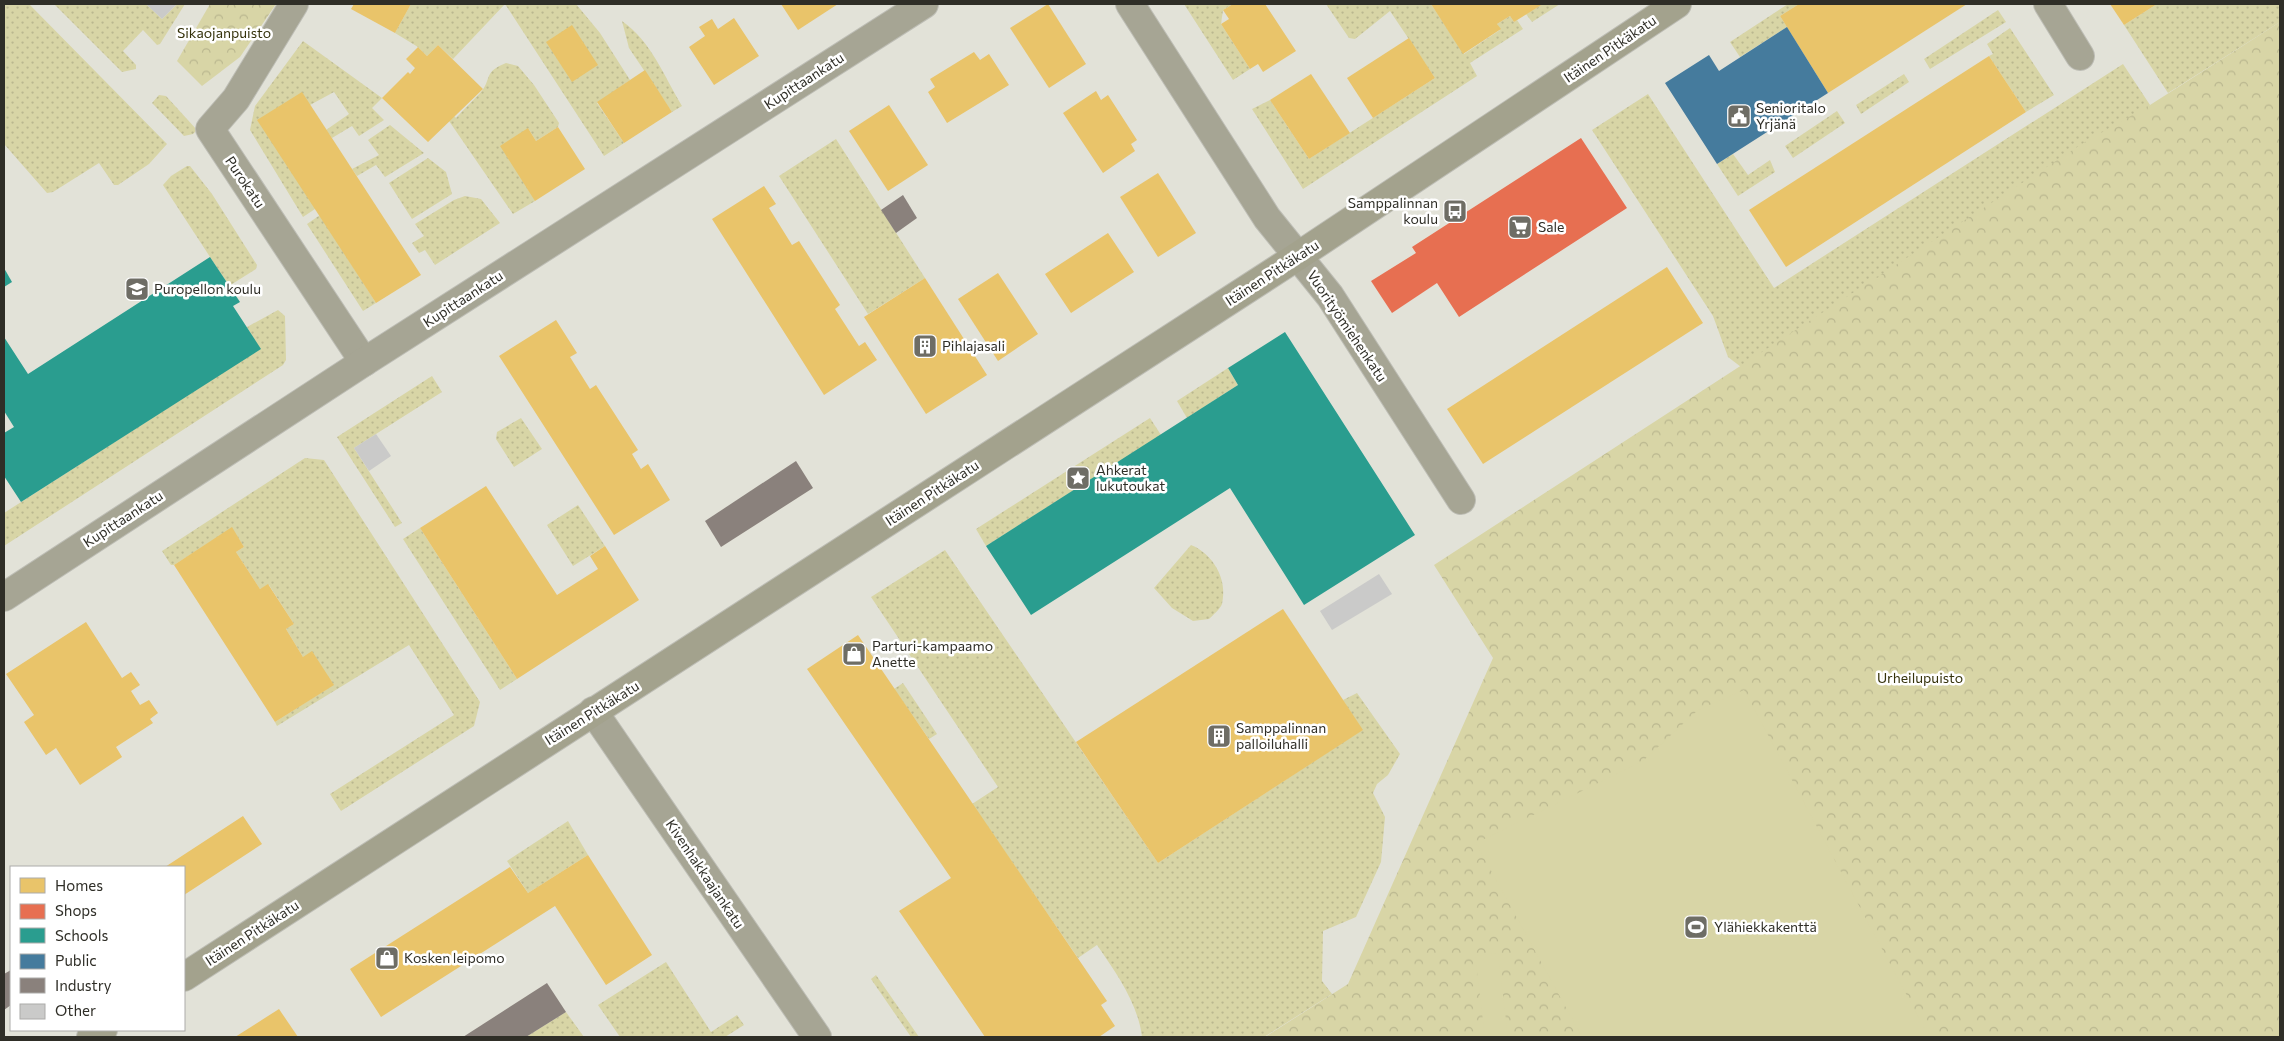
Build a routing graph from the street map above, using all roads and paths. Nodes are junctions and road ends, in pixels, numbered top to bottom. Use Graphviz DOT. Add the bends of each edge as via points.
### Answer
graph roads {
  1 [pos="294,4"];
  2 [pos="924,4"];
  3 [pos="1130,4"];
  4 [pos="1677,4"];
  5 [pos="2048,4"];
  6 [pos="2080,56"];
  7 [pos="1298,256"];
  8 [pos="364,362"];
  9 [pos="1460,500"];
  10 [pos="4,597"];
  11 [pos="593,711"];
  12 [pos="185,976"];
  13 [pos="817,1037"];
  1 -- 8 [label="street, Purokatu" via="236,98 210,129"];
  2 -- 8 [label="street, Kupittaankatu"];
  3 -- 7 [label="street, Vuorityömiehenkatu" via="1267,218"];
  4 -- 7 [label="main road, Itäinen Pitkäkatu"];
  5 -- 6 [label="street"];
  7 -- 9 [label="street, Vuorityömiehenkatu" via="1330,296"];
  7 -- 11 [label="main road, Itäinen Pitkäkatu"];
  8 -- 10 [label="street, Kupittaankatu"];
  11 -- 12 [label="main road, Itäinen Pitkäkatu"];
  11 -- 13 [label="street, Kivenhakkaajankatu"];
}
